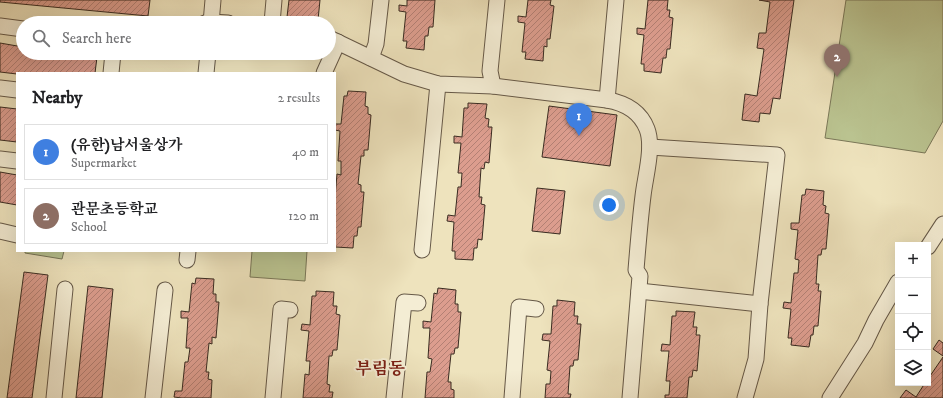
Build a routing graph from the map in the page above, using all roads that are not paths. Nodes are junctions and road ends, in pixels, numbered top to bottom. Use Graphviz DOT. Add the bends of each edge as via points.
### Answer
graph roads {
  1 [pos="213,0"];
  2 [pos="274,0"];
  3 [pos="381,0"];
  4 [pos="497,0"];
  5 [pos="616,0"];
  6 [pos="210,16"];
  7 [pos="273,16"];
  8 [pos="0,26"];
  9 [pos="16,28"];
  10 [pos="336,41"];
  11 [pos="371,58"];
  12 [pos="112,60"];
  13 [pos="207,60"];
  14 [pos="328,60"];
  15 [pos="111,72"];
  16 [pos="206,72"];
  17 [pos="324,72"];
  18 [pos="438,84"];
  19 [pos="493,86"];
  20 [pos="0,88"];
  21 [pos="16,90"];
  22 [pos="607,100"];
  23 [pos="650,147"];
  24 [pos="0,159"];
  25 [pos="16,161"];
  26 [pos="943,224"];
  27 [pos="0,231"];
  28 [pos="16,235"];
  29 [pos="931,242"];
  30 [pos="422,250"];
  31 [pos="895,287"];
  32 [pos="65,289"];
  33 [pos="165,290"];
  34 [pos="639,291"];
  35 [pos="418,303"];
  36 [pos="760,304"];
  37 [pos="536,309"];
  38 [pos="290,310"];
  39 [pos="54,398"];
  40 [pos="154,398"];
  41 [pos="273,398"];
  42 [pos="394,398"];
  43 [pos="512,398"];
  44 [pos="630,398"];
  45 [pos="745,398"];
  46 [pos="830,398"];
  1 -- 6 [label="street"];
  2 -- 7 [label="street"];
  3 -- 11 [label="street" via="376,44"];
  4 -- 19 [label="street" via="490,70"];
  5 -- 22 [label="street"];
  8 -- 9 [label="street"];
  10 -- 11 [label="street"];
  11 -- 18 [label="street" via="404,74"];
  12 -- 15 [label="street"];
  13 -- 16 [label="street"];
  14 -- 17 [label="street"];
  18 -- 19 [label="street"];
  18 -- 30 [label="street"];
  19 -- 22 [label="street"];
  20 -- 21 [label="street"];
  22 -- 23 [label="street" via="620,102 634,110 648,130"];
  23 -- 34 [label="street" via="636,270 640,276"];
  23 -- 36 [label="street" via="777,155"];
  24 -- 25 [label="street"];
  26 -- 29 [label="street"];
  27 -- 28 [label="street"];
  31 -- 46 [label="street" via="865,343"];
  32 -- 39 [label="street"];
  33 -- 40 [label="street"];
  34 -- 36 [label="street"];
  34 -- 44 [label="street"];
  35 -- 42 [label="street" via="404,302"];
  36 -- 45 [label="street" via="756,359"];
  37 -- 43 [label="street" via="520,307"];
  38 -- 41 [label="street" via="281,309"];
}
